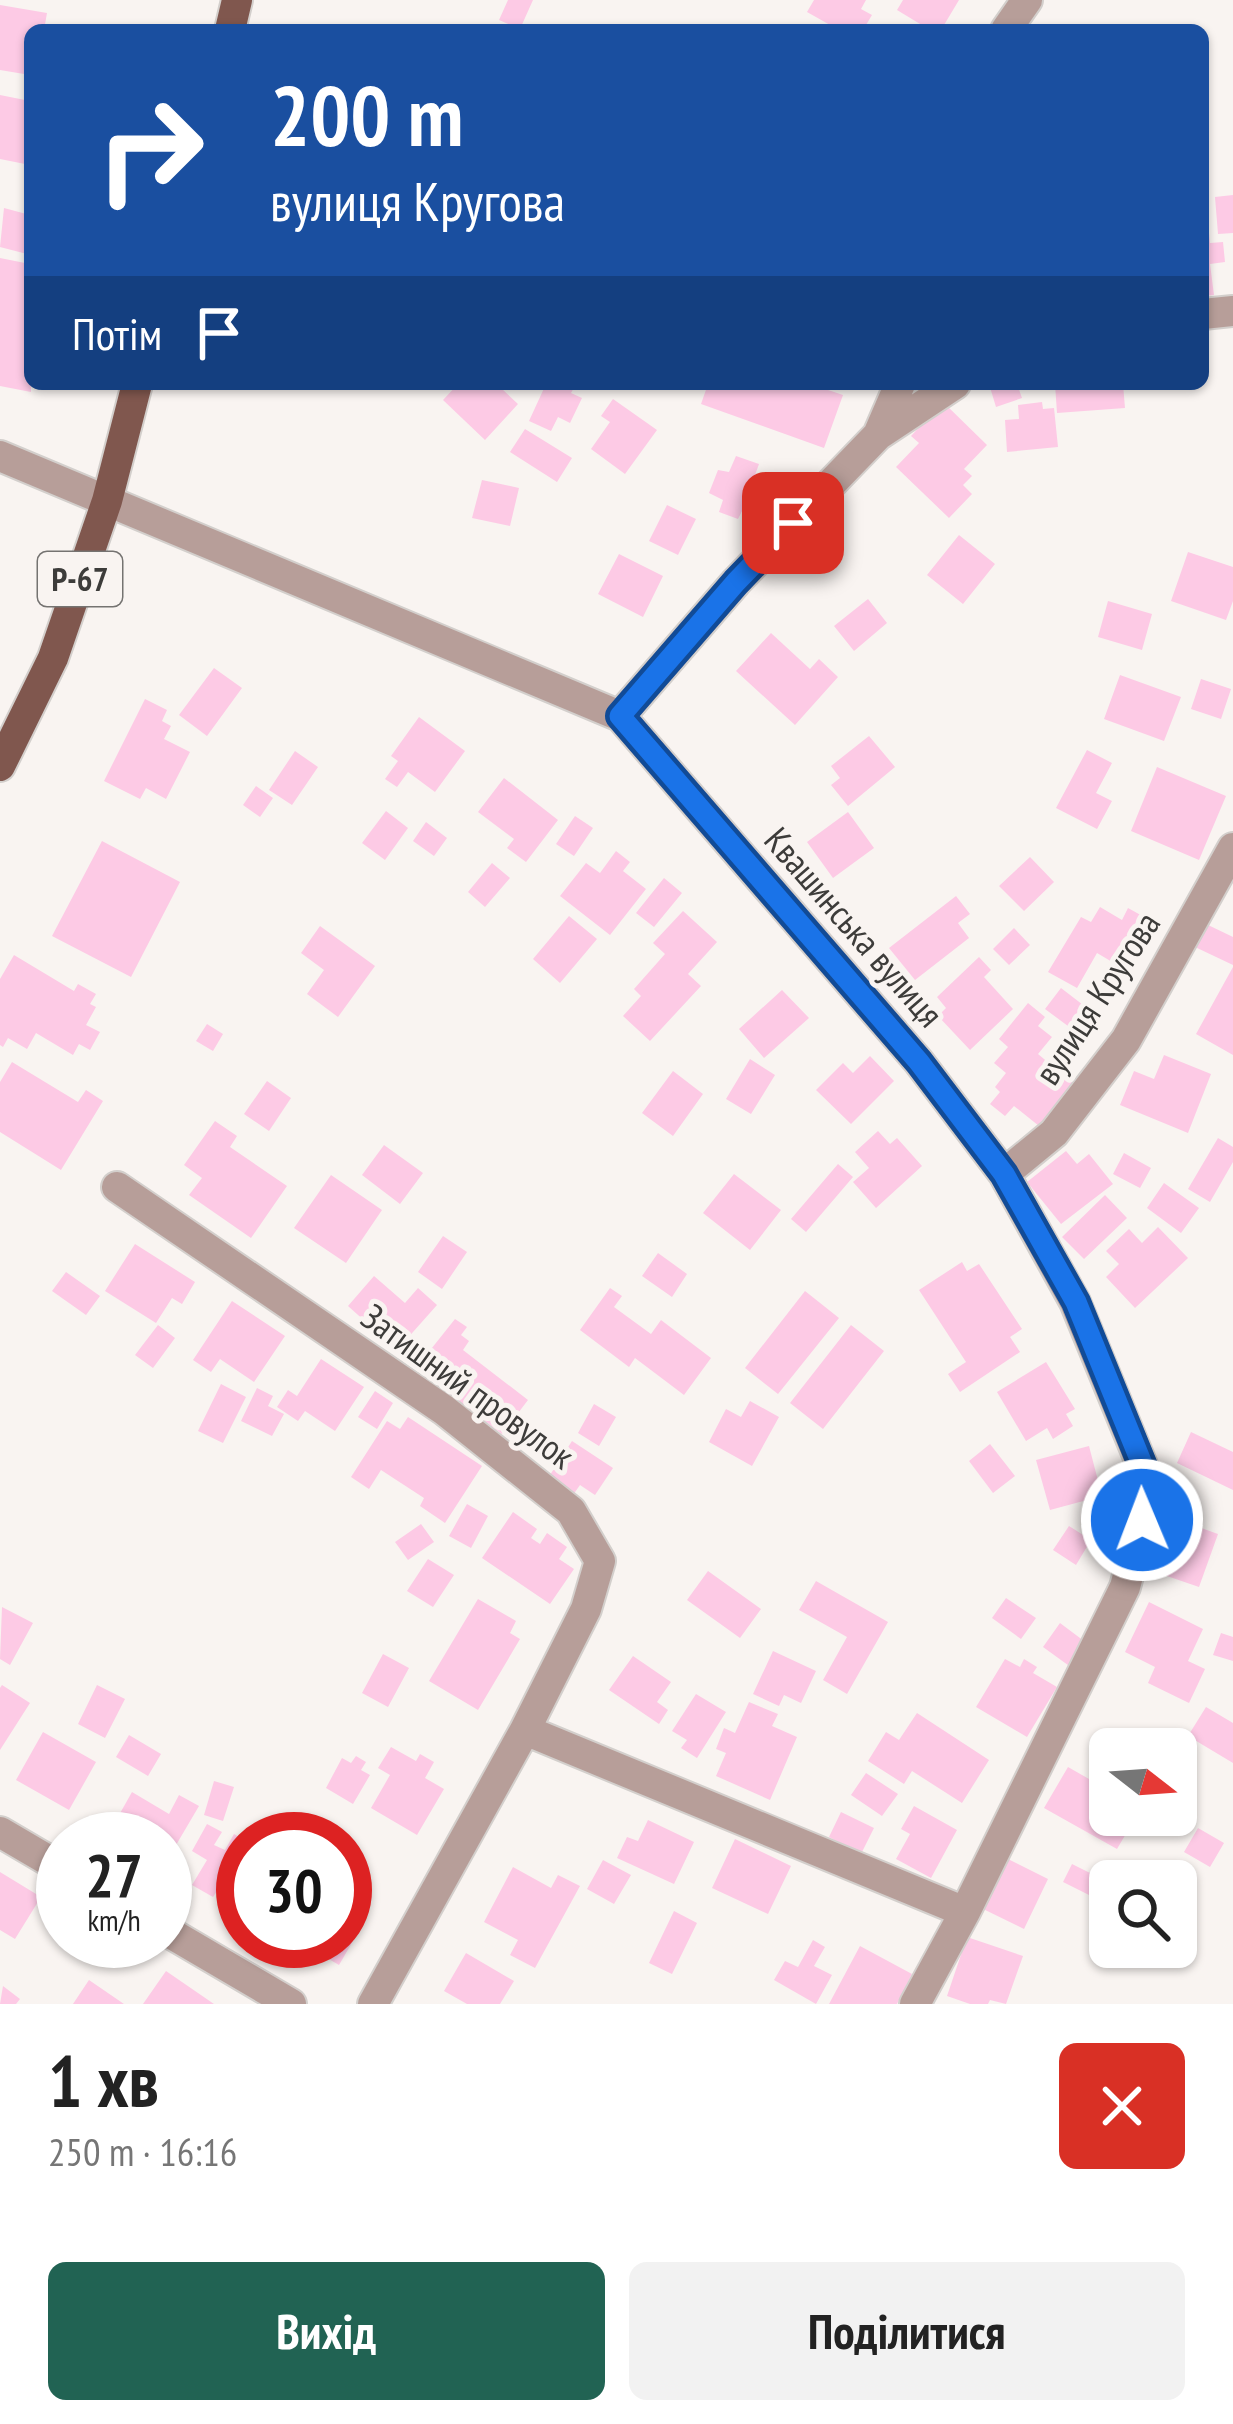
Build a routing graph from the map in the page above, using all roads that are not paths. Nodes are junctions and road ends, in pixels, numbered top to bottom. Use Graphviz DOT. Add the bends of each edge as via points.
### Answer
graph roads {
  1 [pos="135,390"];
  2 [pos="897,390"];
  3 [pos="946,390"];
  4 [pos="878,435"];
  5 [pos="0,456"];
  6 [pos="107,501"];
  7 [pos="620,716"];
  8 [pos="0,766"];
  9 [pos="1233,848"];
  10 [pos="1004,1174"];
  11 [pos="117,1187"];
  12 [pos="525,1730"];
  13 [pos="0,1832"];
  14 [pos="36,1853"];
  15 [pos="965,1912"];
  16 [pos="192,1946"];
  17 [pos="291,2004"];
  18 [pos="373,2004"];
  19 [pos="915,2004"];
  1 -- 6 [label="main road, Р-67"];
  2 -- 4 [label="street"];
  3 -- 4 [label="street"];
  4 -- 7 [label="street"];
  5 -- 6 [label="street, Квашинська вулиця"];
  6 -- 7 [label="street, Квашинська вулиця"];
  6 -- 8 [label="main road, Р-67" via="53,658"];
  7 -- 10 [label="street, Квашинська вулиця" via="919,1062"];
  9 -- 10 [label="street, вулиця Кругова" via="1126,1040 1054,1133"];
  10 -- 15 [label="street, Квашинська вулиця" via="1076,1302 1151,1486 1125,1587"];
  11 -- 12 [label="street, Затишний провулок" via="444,1410 571,1511 600,1561 586,1609"];
  12 -- 15 [label="street"];
  12 -- 18 [label="street"];
  13 -- 14 [label="street"];
  15 -- 19 [label="street, Квашинська вулиця"];
  16 -- 17 [label="street"];
}
